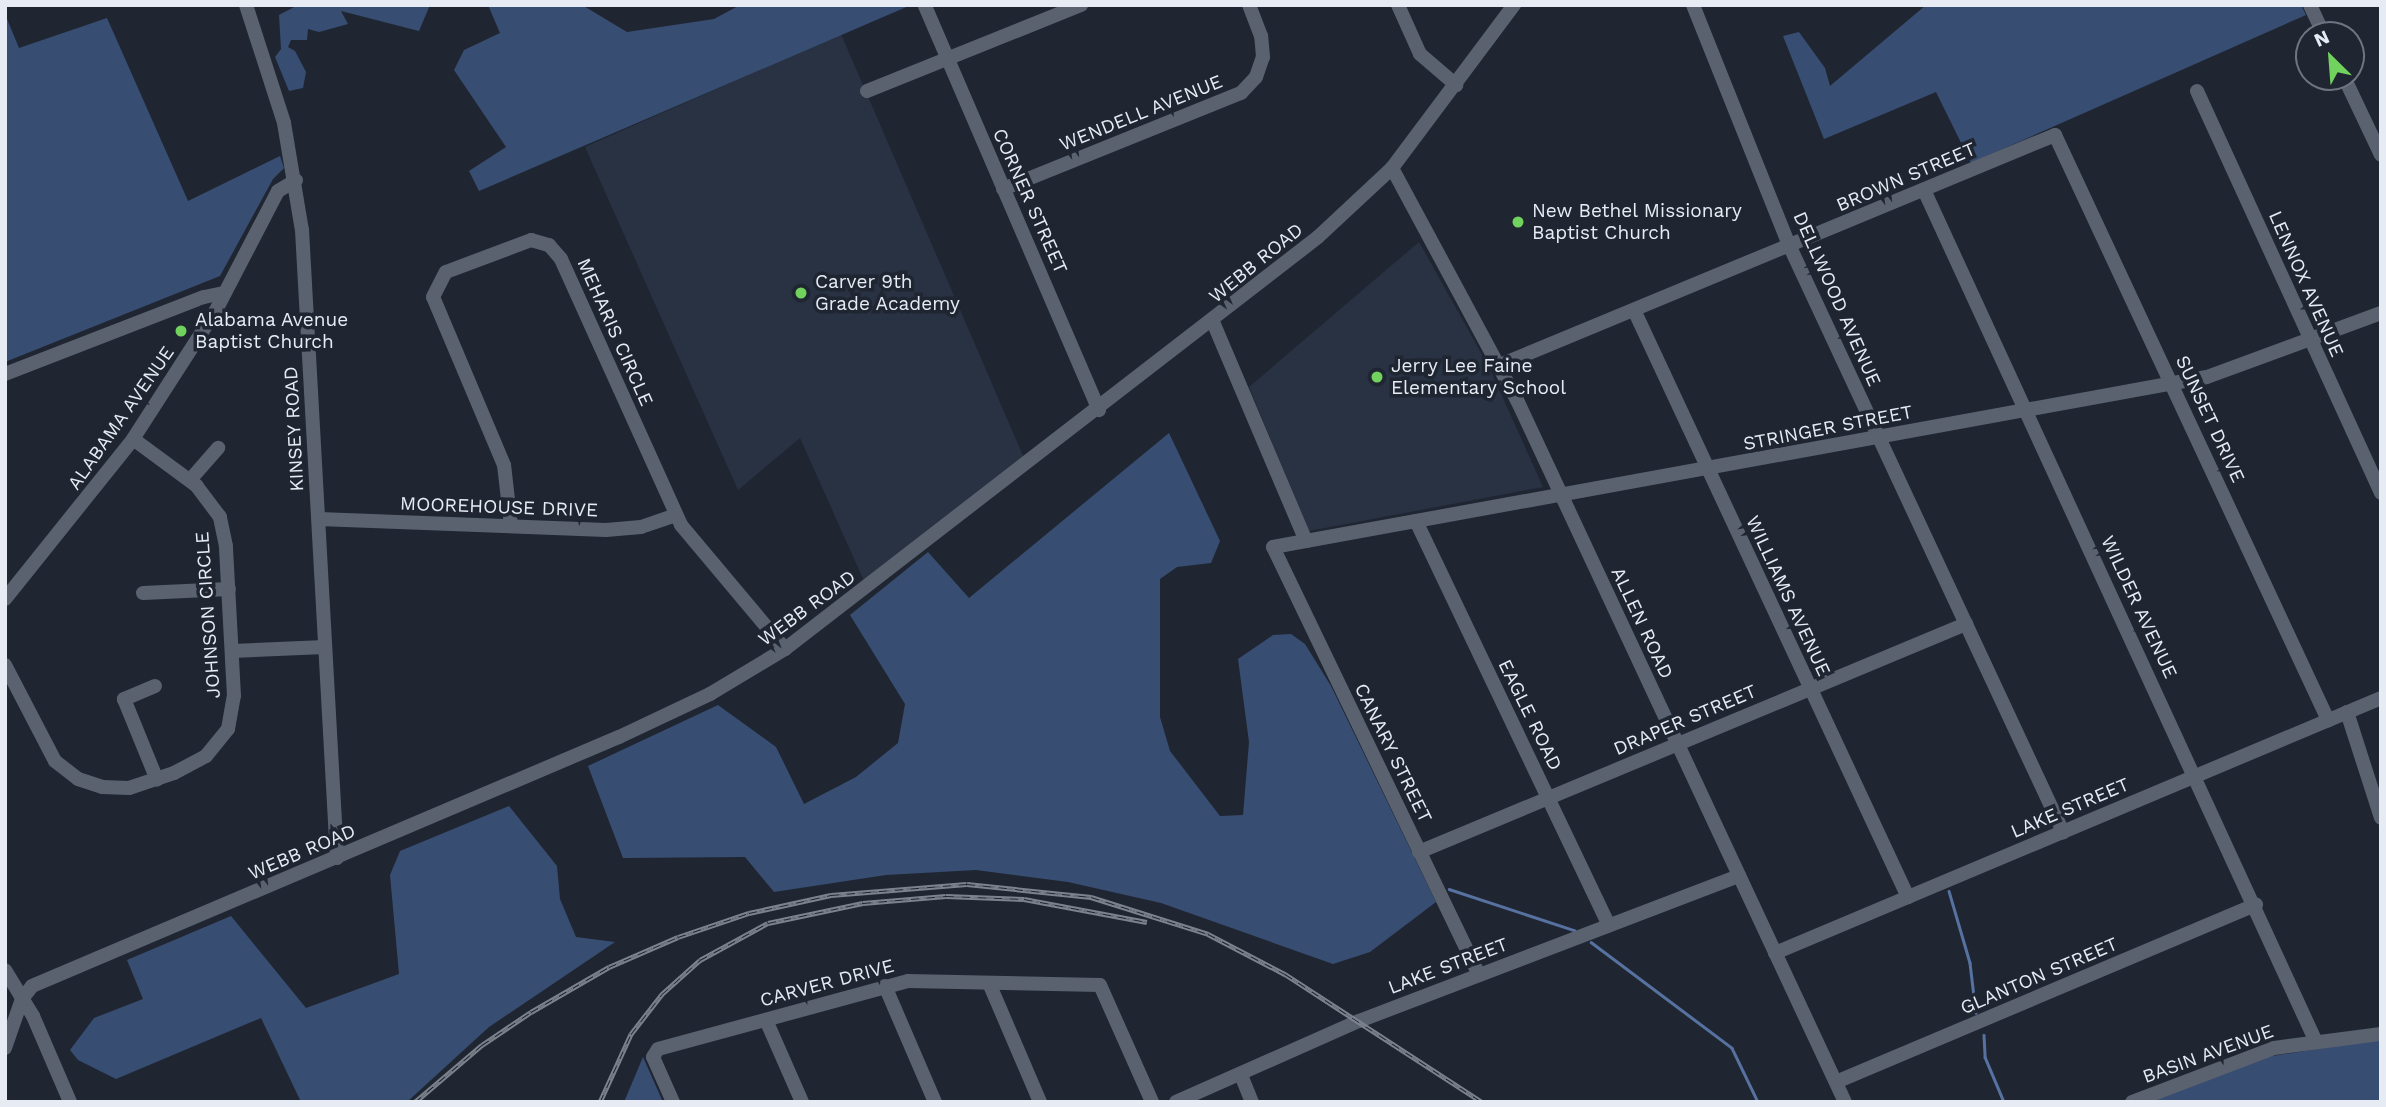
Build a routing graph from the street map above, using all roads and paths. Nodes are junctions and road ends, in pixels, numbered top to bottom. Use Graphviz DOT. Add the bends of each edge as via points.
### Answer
graph roads {
  1 [pos="246,5"];
  2 [pos="1081,5"];
  3 [pos="1249,5"];
  4 [pos="1398,5"];
  5 [pos="1514,5"];
  6 [pos="1693,5"];
  7 [pos="2310,5"];
  8 [pos="925,6"];
  9 [pos="2317,21"];
  10 [pos="947,58"];
  11 [pos="1456,85"];
  12 [pos="867,91"];
  13 [pos="2197,91"];
  14 [pos="2351,91"];
  15 [pos="2055,135"];
  16 [pos="2381,155"];
  17 [pos="1392,168"];
  18 [pos="296,180"];
  19 [pos="1003,189"];
  20 [pos="1924,191"];
  21 [pos="1790,247"];
  22 [pos="225,293"];
  23 [pos="1634,310"];
  24 [pos="2381,313"];
  25 [pos="1213,322"];
  26 [pos="2310,341"];
  27 [pos="1500,365"];
  28 [pos="5,374"];
  29 [pos="2172,383"];
  30 [pos="1099,411"];
  31 [pos="2026,411"];
  32 [pos="1879,438"];
  33 [pos="133,439"];
  34 [pos="218,449"];
  35 [pos="1708,470"];
  36 [pos="190,480"];
  37 [pos="2381,493"];
  38 [pos="1561,495"];
  39 [pos="675,515"];
  40 [pos="318,519"];
  41 [pos="1416,521"];
  42 [pos="511,526"];
  43 [pos="1306,541"];
  44 [pos="1273,547"];
  45 [pos="229,589"];
  46 [pos="144,593"];
  47 [pos="5,599"];
  48 [pos="1966,624"];
  49 [pos="325,647"];
  50 [pos="785,649"];
  51 [pos="232,651"];
  52 [pos="5,665"];
  53 [pos="155,686"];
  54 [pos="1810,688"];
  55 [pos="2381,698"];
  56 [pos="2347,712"];
  57 [pos="2328,720"];
  58 [pos="1677,744"];
  59 [pos="2196,776"];
  60 [pos="157,780"];
  61 [pos="1549,797"];
  62 [pos="2381,818"];
  63 [pos="2063,832"];
  64 [pos="1419,852"];
  65 [pos="337,858"];
  66 [pos="1739,876"];
  67 [pos="1908,897"];
  68 [pos="2256,905"];
  69 [pos="1609,925"];
  70 [pos="1775,953"];
  71 [pos="5,970"];
  72 [pos="1479,975"];
  73 [pos="989,983"];
  74 [pos="885,986"];
  75 [pos="22,999"];
  76 [pos="766,1020"];
  77 [pos="2381,1034"];
  78 [pos="2316,1042"];
  79 [pos="5,1048"];
  80 [pos="1241,1076"];
  81 [pos="1836,1082"];
  82 [pos="70,1102"];
  83 [pos="673,1102"];
  84 [pos="802,1102"];
  85 [pos="935,1102"];
  86 [pos="1040,1102"];
  87 [pos="1152,1102"];
  88 [pos="1176,1102"];
  89 [pos="1252,1102"];
  90 [pos="1845,1102"];
  91 [pos="2132,1102"];
  1 -- 18 [label="street, KINSEY ROAD" via="273,82"];
  2 -- 10 [label="street"];
  3 -- 19 [label="street, WENDELL AVENUE" via="1261,36 1263,57 1256,77 1241,93"];
  4 -- 11 [label="street" via="1420,54"];
  5 -- 11 [label="street, WEBB ROAD"];
  6 -- 21 [label="street, DELLWOOD AVENUE"];
  7 -- 9 [label="street"];
  8 -- 10 [label="street, CORNER STREET"];
  10 -- 12 [label="street"];
  10 -- 19 [label="street, CORNER STREET"];
  11 -- 17 [label="street, WEBB ROAD"];
  13 -- 26 [label="street, LENNOX AVENUE"];
  14 -- 16 [label="street"];
  15 -- 20 [label="street, BROWN STREET"];
  15 -- 29 [label="street, SUNSET DRIVE"];
  17 -- 25 [label="street, WEBB ROAD" via="1318,237"];
  17 -- 27 [label="street, ALLEN ROAD"];
  18 -- 22 [label="street, ALABAMA AVENUE" via="278,191"];
  18 -- 40 [label="street, KINSEY ROAD"];
  19 -- 30 [label="street, CORNER STREET"];
  20 -- 21 [label="street, BROWN STREET"];
  20 -- 31 [label="street, WILDER AVENUE"];
  21 -- 23 [label="street, BROWN STREET"];
  21 -- 32 [label="street, DELLWOOD AVENUE"];
  22 -- 28 [label="street" via="204,297"];
  22 -- 33 [label="street, ALABAMA AVENUE"];
  23 -- 27 [label="street, BROWN STREET"];
  23 -- 35 [label="street, WILLIAMS AVENUE"];
  24 -- 26 [label="street, STRINGER STREET"];
  25 -- 30 [label="street, WEBB ROAD"];
  25 -- 43 [label="street"];
  26 -- 29 [label="street, STRINGER STREET" via="2225,373"];
  26 -- 37 [label="street, LENNOX AVENUE"];
  27 -- 38 [label="street, ALLEN ROAD"];
  29 -- 31 [label="street, STRINGER STREET"];
  29 -- 57 [label="street, SUNSET DRIVE"];
  30 -- 50 [label="street, WEBB ROAD"];
  31 -- 32 [label="street, STRINGER STREET"];
  31 -- 59 [label="street, WILDER AVENUE"];
  32 -- 35 [label="street, STRINGER STREET"];
  32 -- 48 [label="street, DELLWOOD AVENUE"];
  33 -- 36 [label="street, JOHNSON CIRCLE"];
  33 -- 47 [label="street, ALABAMA AVENUE"];
  34 -- 36 [label="street"];
  35 -- 38 [label="street, STRINGER STREET"];
  35 -- 54 [label="street, WILLIAMS AVENUE"];
  36 -- 45 [label="street, JOHNSON CIRCLE" via="220,517"];
  38 -- 41 [label="street, STRINGER STREET"];
  38 -- 58 [label="street, ALLEN ROAD"];
  39 -- 42 [label="street, MOOREHOUSE DRIVE" via="625,529"];
  39 -- 42 [label="street, MEHARIS CIRCLE" via="561,259 543,242 526,240 446,272 433,297 504,465"];
  39 -- 50 [label="street, MEHARIS CIRCLE"];
  40 -- 42 [label="street, MOOREHOUSE DRIVE"];
  40 -- 49 [label="street, KINSEY ROAD"];
  41 -- 43 [label="street, STRINGER STREET"];
  41 -- 61 [label="street, EAGLE ROAD"];
  43 -- 44 [label="street, STRINGER STREET"];
  44 -- 64 [label="street, CANARY STREET"];
  45 -- 46 [label="street"];
  45 -- 51 [label="street, JOHNSON CIRCLE"];
  48 -- 54 [label="street, DRAPER STREET"];
  48 -- 63 [label="street, DELLWOOD AVENUE"];
  49 -- 51 [label="street"];
  49 -- 65 [label="street, KINSEY ROAD"];
  50 -- 65 [label="street, WEBB ROAD" via="670,714"];
  51 -- 60 [label="street, JOHNSON CIRCLE" via="233,708 223,738 193,764"];
  52 -- 60 [label="street, JOHNSON CIRCLE" via="46,748 65,770 89,783 116,789"];
  53 -- 60 [label="street" via="124,699"];
  54 -- 58 [label="street, DRAPER STREET"];
  54 -- 67 [label="street, WILLIAMS AVENUE"];
  55 -- 56 [label="street, LAKE STREET"];
  56 -- 57 [label="street, LAKE STREET"];
  56 -- 62 [label="street"];
  57 -- 59 [label="street, LAKE STREET"];
  58 -- 61 [label="street, DRAPER STREET"];
  58 -- 66 [label="street, ALLEN ROAD"];
  59 -- 63 [label="street, LAKE STREET"];
  59 -- 68 [label="street, WILDER AVENUE"];
  61 -- 64 [label="street, DRAPER STREET"];
  61 -- 69 [label="street, EAGLE ROAD"];
  63 -- 67 [label="street, LAKE STREET"];
  64 -- 72 [label="street, CANARY STREET"];
  65 -- 75 [label="street, WEBB ROAD" via="32,986"];
  66 -- 69 [label="street, LAKE STREET"];
  66 -- 70 [label="street, ALLEN ROAD"];
  67 -- 70 [label="street, LAKE STREET"];
  68 -- 78 [label="street, WILDER AVENUE"];
  68 -- 81 [label="street, GLANTON STREET"];
  69 -- 72 [label="street, LAKE STREET"];
  70 -- 81 [label="street, ALLEN ROAD"];
  71 -- 75 [label="street"];
  72 -- 80 [label="street, LAKE STREET" via="1359,1021"];
  73 -- 74 [label="street, CARVER DRIVE" via="908,981"];
  73 -- 86 [label="street"];
  73 -- 87 [label="street, CARVER DRIVE" via="1100,985"];
  74 -- 76 [label="street, CARVER DRIVE"];
  74 -- 85 [label="street"];
  75 -- 79 [label="street"];
  75 -- 82 [label="street"];
  76 -- 83 [label="street, CARVER DRIVE" via="654,1054"];
  76 -- 84 [label="street"];
  77 -- 78 [label="street, BASIN AVENUE"];
  78 -- 91 [label="street, BASIN AVENUE" via="2258,1054"];
  80 -- 88 [label="street, LAKE STREET"];
  80 -- 89 [label="street"];
  81 -- 90 [label="street, ALLEN ROAD"];
}
